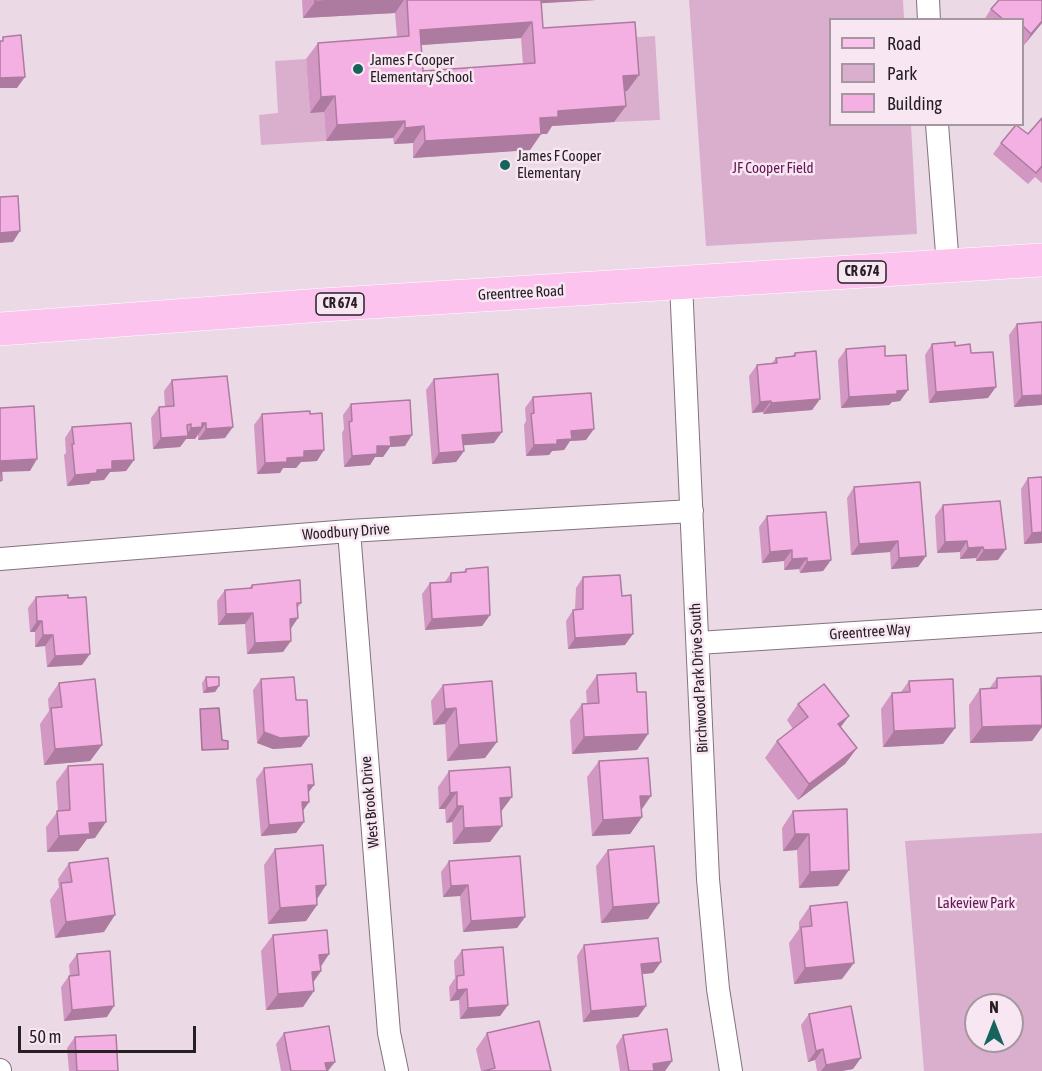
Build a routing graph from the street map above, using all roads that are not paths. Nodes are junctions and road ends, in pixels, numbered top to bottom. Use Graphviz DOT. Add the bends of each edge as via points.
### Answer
graph roads {
  1 [pos="928,0"];
  2 [pos="929,18"];
  3 [pos="937,126"];
  4 [pos="1042,260"];
  5 [pos="948,266"];
  6 [pos="681,284"];
  7 [pos="0,329"];
  8 [pos="692,511"];
  9 [pos="349,531"];
  10 [pos="0,559"];
  11 [pos="1042,621"];
  12 [pos="698,643"];
  13 [pos="397,1071"];
  14 [pos="731,1071"];
  1 -- 2 [label="street"];
  3 -- 5 [label="street"];
  4 -- 5 [label="main road, Greentree Road / CR 674"];
  5 -- 6 [label="main road, Greentree Road / CR 674"];
  6 -- 7 [label="main road, Greentree Road / CR 674"];
  6 -- 8 [label="street, Birchwood Park Drive South"];
  8 -- 9 [label="street, Woodbury Drive"];
  8 -- 12 [label="street, Birchwood Park Drive South"];
  9 -- 10 [label="street, Woodbury Drive"];
  9 -- 13 [label="street, West Brook Drive" via="389,1033"];
  11 -- 12 [label="street, Greentree Way"];
  12 -- 14 [label="street, Birchwood Park Drive South" via="708,879 718,989"];
}
